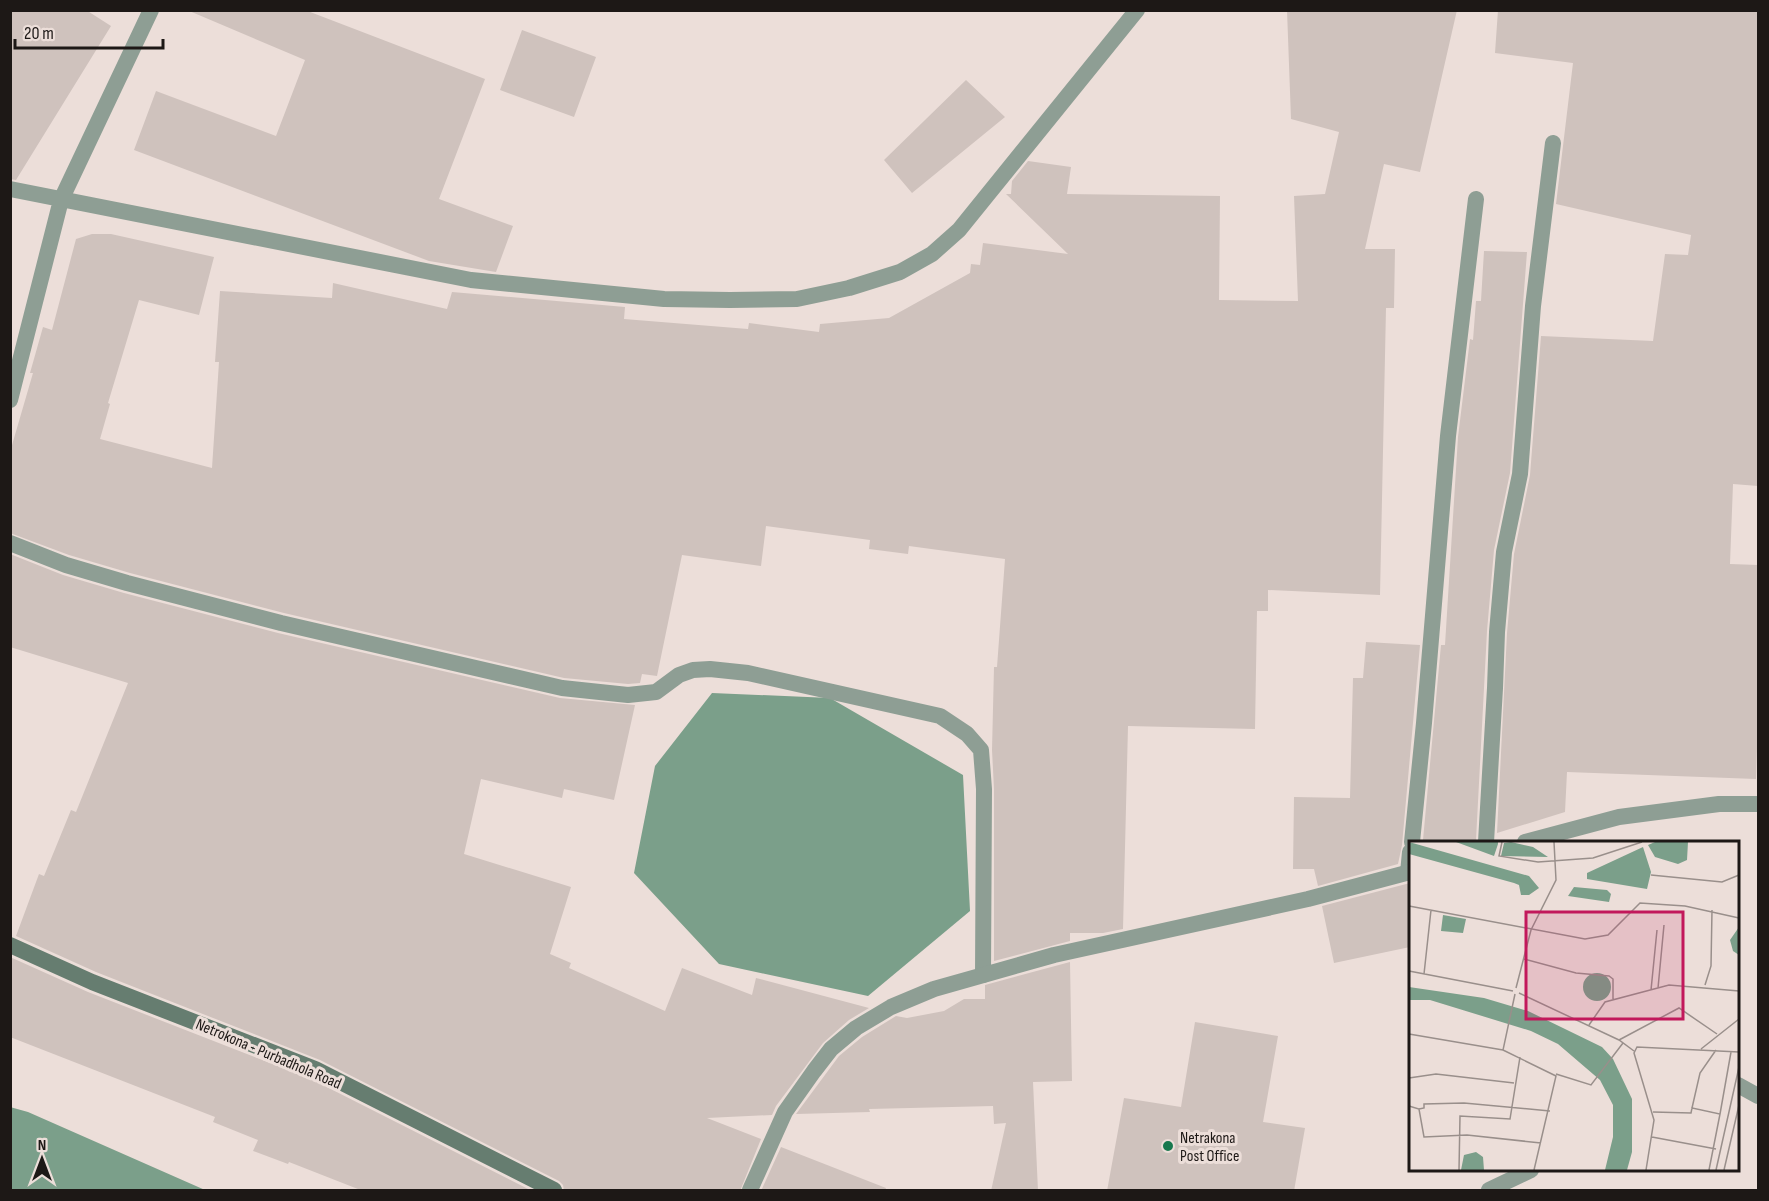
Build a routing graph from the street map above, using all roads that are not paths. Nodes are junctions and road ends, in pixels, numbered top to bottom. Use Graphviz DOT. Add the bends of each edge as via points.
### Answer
graph roads {
  1 [pos="151,10"];
  2 [pos="1137,10"];
  3 [pos="1553,143"];
  4 [pos="10,189"];
  5 [pos="1476,199"];
  6 [pos="61,200"];
  7 [pos="10,400"];
  8 [pos="10,543"];
  9 [pos="1758,804"];
  10 [pos="1412,841"];
  11 [pos="1486,841"];
  12 [pos="1532,841"];
  13 [pos="1409,873"];
  14 [pos="10,945"];
  15 [pos="983,975"];
  16 [pos="1739,1086"];
  17 [pos="1758,1096"];
  18 [pos="1529,1171"];
  19 [pos="554,1191"];
  20 [pos="750,1191"];
  21 [pos="1489,1191"];
  1 -- 6 [label="street"];
  2 -- 6 [label="street" via="959,230 932,254 900,272 797,299 664,299 471,280"];
  3 -- 11 [label="street" via="1533,306 1520,474 1504,552"];
  4 -- 6 [label="street"];
  5 -- 10 [label="street" via="1448,436"];
  6 -- 7 [label="street"];
  8 -- 15 [label="street" via="127,583 562,688 618,694 656,692 679,675 710,669 940,716 967,734 981,750"];
  9 -- 12 [label="street" via="1719,804 1619,817"];
  13 -- 15 [label="street"];
  14 -- 19 [label="main road, Netrokona - Purbadhola Road" via="92,982 315,1069"];
  15 -- 20 [label="street" via="891,1007 831,1049 785,1112"];
  16 -- 17 [label="street"];
  18 -- 21 [label="street"];
}
